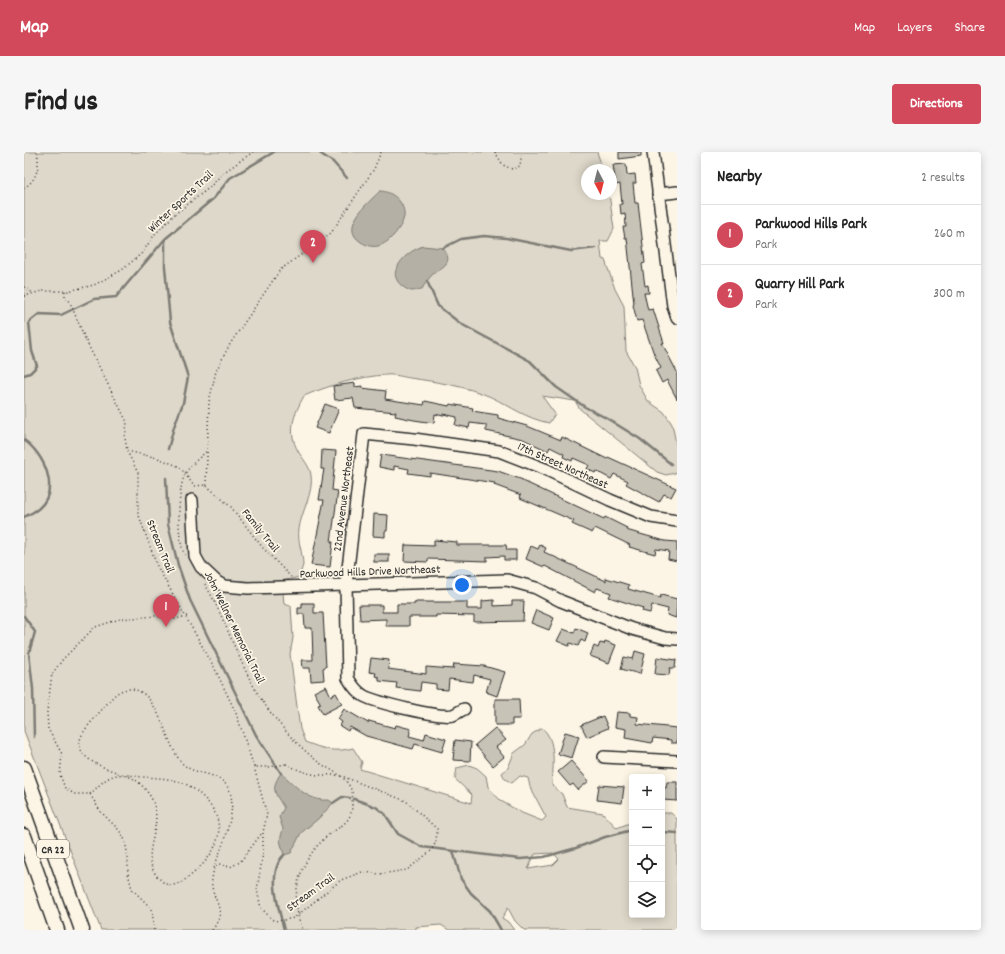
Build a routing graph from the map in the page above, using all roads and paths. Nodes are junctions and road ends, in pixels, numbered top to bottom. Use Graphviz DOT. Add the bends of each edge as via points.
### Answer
graph roads {
  1 [pos="37,152"];
  2 [pos="254,152"];
  3 [pos="381,152"];
  4 [pos="495,152"];
  5 [pos="522,152"];
  6 [pos="653,152"];
  7 [pos="24,188"];
  8 [pos="677,192"];
  9 [pos="658,194"];
  10 [pos="24,287"];
  11 [pos="65,291"];
  12 [pos="33,293"];
  13 [pos="24,296"];
  14 [pos="677,318"];
  15 [pos="364,434"];
  16 [pos="127,451"];
  17 [pos="206,451"];
  18 [pos="185,475"];
  19 [pos="206,485"];
  20 [pos="192,500"];
  21 [pos="677,521"];
  22 [pos="186,557"];
  23 [pos="204,582"];
  24 [pos="346,585"];
  25 [pos="302,586"];
  26 [pos="187,616"];
  27 [pos="677,639"];
  28 [pos="464,709"];
  29 [pos="604,757"];
  30 [pos="677,761"];
  31 [pos="254,767"];
  32 [pos="24,768"];
  33 [pos="121,774"];
  34 [pos="344,776"];
  35 [pos="90,794"];
  36 [pos="263,832"];
  37 [pos="24,836"];
  38 [pos="214,868"];
  39 [pos="298,915"];
  40 [pos="57,930"];
  41 [pos="82,930"];
  42 [pos="154,930"];
  43 [pos="212,930"];
  44 [pos="303,930"];
  1 -- 7 [label="path" via="38,173"];
  2 -- 11 [label="path, Winter Sports Trail" via="223,173 209,188 175,214 155,234 142,253 122,270 94,285"];
  3 -- 17 [label="path" via="374,169 331,233 280,270 230,344 216,371 209,402"];
  4 -- 5 [label="path" via="503,165 512,169 520,166"];
  6 -- 9 [label="street"];
  8 -- 9 [label="street"];
  9 -- 14 [label="street" via="673,306"];
  10 -- 12 [label="path"];
  11 -- 12 [label="path, Winter Sports Trail" via="42,290"];
  11 -- 16 [label="path" via="65,298 126,422"];
  12 -- 13 [label="path, Winter Sports Trail"];
  15 -- 21 [label="street, 17th Street Northeast" via="499,451 545,469 610,500 651,516"];
  15 -- 24 [label="street, 22nd Avenue Northeast"];
  16 -- 18 [label="path" via="158,458 180,467"];
  16 -- 26 [label="path, Stream Trail" via="138,473 138,514 157,566"];
  17 -- 18 [label="path"];
  17 -- 19 [label="path"];
  18 -- 19 [label="path, Family Trail" via="194,486"];
  18 -- 22 [label="path" via="178,502 183,551"];
  19 -- 25 [label="path, Family Trail" via="231,507 284,573"];
  20 -- 25 [label="street, Parkwood Hills Drive Northeast" via="195,556 201,567 217,582 224,586 240,588"];
  23 -- 34 [label="path, John Wellner Memorial Trail" via="253,686 270,713 297,745 318,762"];
  24 -- 25 [label="street, Parkwood Hills Drive Northeast"];
  24 -- 27 [label="street, Parkwood Hills Drive Northeast" via="506,580 536,588 561,601 632,629"];
  24 -- 28 [label="street, 22nd Avenue Northeast" via="348,678 354,688 363,696 377,701 441,715 453,715"];
  26 -- 31 [label="path, Stream Trail" via="236,713"];
  26 -- 35 [label="path" via="176,619 155,616 120,619 95,627 63,659 52,674 48,698 48,729 62,754 60,776 66,788 74,794"];
  29 -- 30 [label="street"];
  31 -- 34 [label="path, Stream Trail" via="286,764 317,775"];
  31 -- 36 [label="path, Stream Trail" via="267,815"];
  32 -- 41 [label="main road, CR 22"];
  33 -- 33 [label="path" via="166,778 184,783 198,791 212,805 220,821 219,837 199,867 177,885 165,884 154,875 149,858 156,820 154,804 135,780"];
  33 -- 35 [label="path" via="101,783"];
  33 -- 38 [label="path" via="96,765 85,756 80,748 80,739 114,694 123,689 133,689 142,692 156,711 182,764 218,778 230,792 232,805 229,822"];
  34 -- 39 [label="path" via="352,792 352,814 341,828 327,837 315,850 301,874 296,888"];
  34 -- 39 [label="path, Stream Trail" via="406,800 437,829 436,842 431,851 407,870 380,874 362,872 341,880"];
  35 -- 42 [label="path" via="100,812 119,830 125,840 132,889 152,909"];
  36 -- 38 [label="path" via="240,862 230,867 219,864"];
  36 -- 39 [label="path, Stream Trail" via="264,853 257,890 261,908 273,920 278,921"];
  37 -- 40 [label="main road, CR 22"];
  38 -- 43 [label="path" via="211,885 221,909 218,922"];
  39 -- 44 [label="path"];
}
